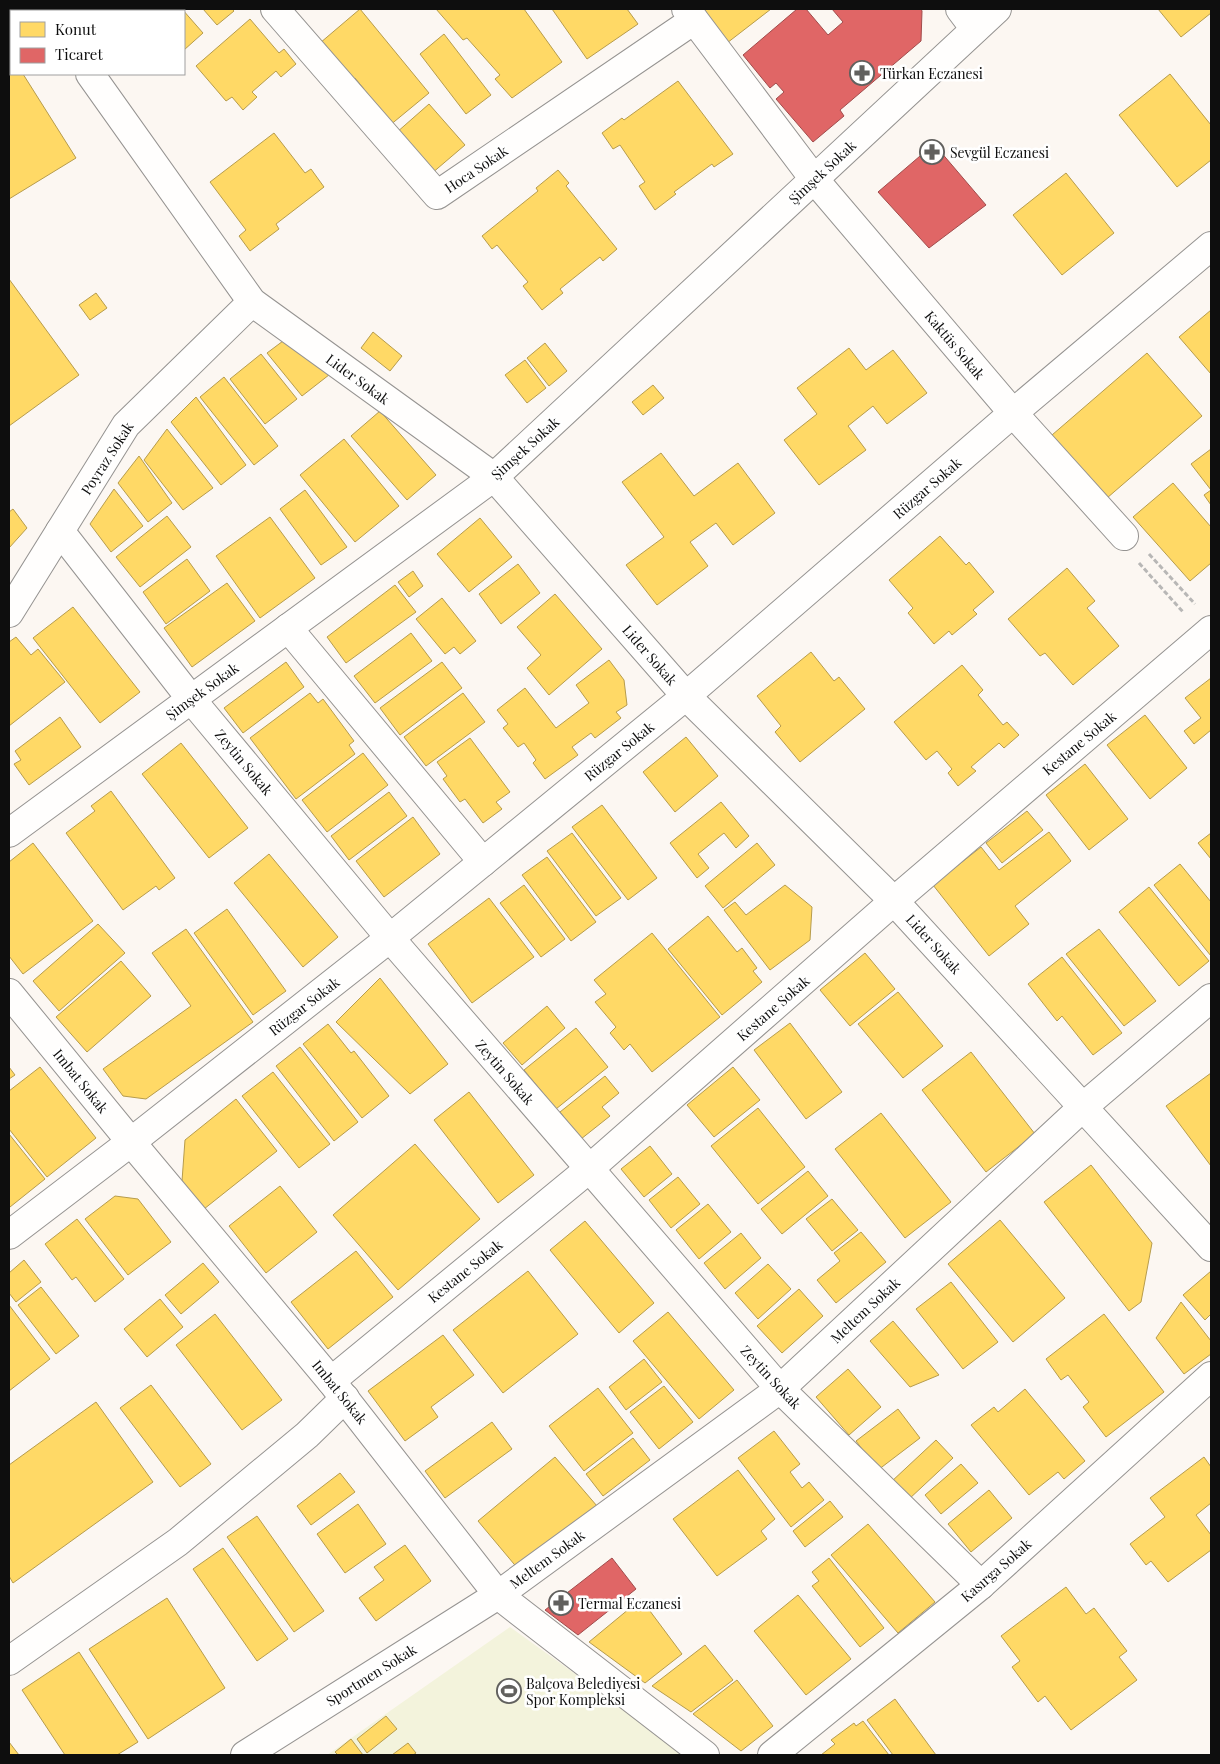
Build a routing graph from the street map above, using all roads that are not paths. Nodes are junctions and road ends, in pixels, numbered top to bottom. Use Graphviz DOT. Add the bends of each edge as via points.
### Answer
graph roads {
  1 [pos="275,9"];
  2 [pos="997,9"];
  3 [pos="690,14"];
  4 [pos="968,19"];
  5 [pos="91,75"];
  6 [pos="814,179"];
  7 [pos="1211,246"];
  8 [pos="252,302"];
  9 [pos="1013,413"];
  10 [pos="494,477"];
  11 [pos="60,531"];
  12 [pos="1124,536"];
  13 [pos="12,601"];
  14 [pos="1204,624"];
  15 [pos="288,628"];
  16 [pos="686,696"];
  17 [pos="191,699"];
  18 [pos="9,834"];
  19 [pos="483,862"];
  20 [pos="894,901"];
  21 [pos="390,938"];
  22 [pos="9,993"];
  23 [pos="1211,998"];
  24 [pos="1083,1107"];
  25 [pos="131,1142"];
  26 [pos="589,1169"];
  27 [pos="9,1235"];
  28 [pos="1211,1247"];
  29 [pos="1211,1376"];
  30 [pos="338,1389"];
  31 [pos="780,1389"];
  32 [pos="981,1585"];
  33 [pos="498,1595"];
  34 [pos="9,1661"];
  35 [pos="244,1755"];
  36 [pos="705,1755"];
  37 [pos="772,1755"];
  1 -- 3 [label="street, Hoca Sokak" via="437,195"];
  2 -- 4 [label="street, Şimşek Sokak"];
  3 -- 6 [label="street, Kaktüs Sokak"];
  4 -- 6 [label="street, Şimşek Sokak"];
  5 -- 8 [label="street, Lider Sokak"];
  6 -- 9 [label="street, Kaktüs Sokak"];
  6 -- 10 [label="street, Şimşek Sokak"];
  7 -- 9 [label="street, Rüzgar Sokak"];
  8 -- 10 [label="street, Lider Sokak"];
  8 -- 11 [label="street, Poyraz Sokak" via="126,425"];
  9 -- 12 [label="street, Kaktüs Sokak"];
  9 -- 16 [label="street, Rüzgar Sokak"];
  10 -- 15 [label="street, Şimşek Sokak"];
  10 -- 16 [label="street, Lider Sokak"];
  11 -- 13 [label="street, Poyraz Sokak"];
  11 -- 17 [label="street, Zeytin Sokak"];
  14 -- 20 [label="street, Kestane Sokak"];
  15 -- 17 [label="street, Şimşek Sokak"];
  15 -- 19 [label="street"];
  16 -- 19 [label="street, Rüzgar Sokak"];
  16 -- 20 [label="street, Lider Sokak"];
  17 -- 18 [label="street, Şimşek Sokak"];
  17 -- 21 [label="street, Zeytin Sokak"];
  19 -- 21 [label="street, Rüzgar Sokak"];
  20 -- 24 [label="street, Lider Sokak"];
  20 -- 26 [label="street, Kestane Sokak"];
  21 -- 25 [label="street, Rüzgar Sokak"];
  21 -- 26 [label="street, Zeytin Sokak"];
  22 -- 25 [label="street, Imbat Sokak"];
  23 -- 24 [label="street, Meltem Sokak"];
  24 -- 28 [label="street, Lider Sokak"];
  24 -- 31 [label="street, Meltem Sokak"];
  25 -- 27 [label="street, Rüzgar Sokak"];
  25 -- 30 [label="street, Imbat Sokak"];
  26 -- 30 [label="street, Kestane Sokak"];
  26 -- 31 [label="street, Zeytin Sokak"];
  29 -- 32 [label="street, Kasırga Sokak"];
  30 -- 33 [label="street, Imbat Sokak"];
  30 -- 34 [label="street, Kestane Sokak" via="307,1435 178,1542"];
  31 -- 32 [label="street, Zeytin Sokak"];
  31 -- 33 [label="street, Meltem Sokak"];
  32 -- 37 [label="street, Kasırga Sokak"];
  33 -- 35 [label="street, Sportmen Sokak"];
  33 -- 36 [label="street, Imbat Sokak"];
}
